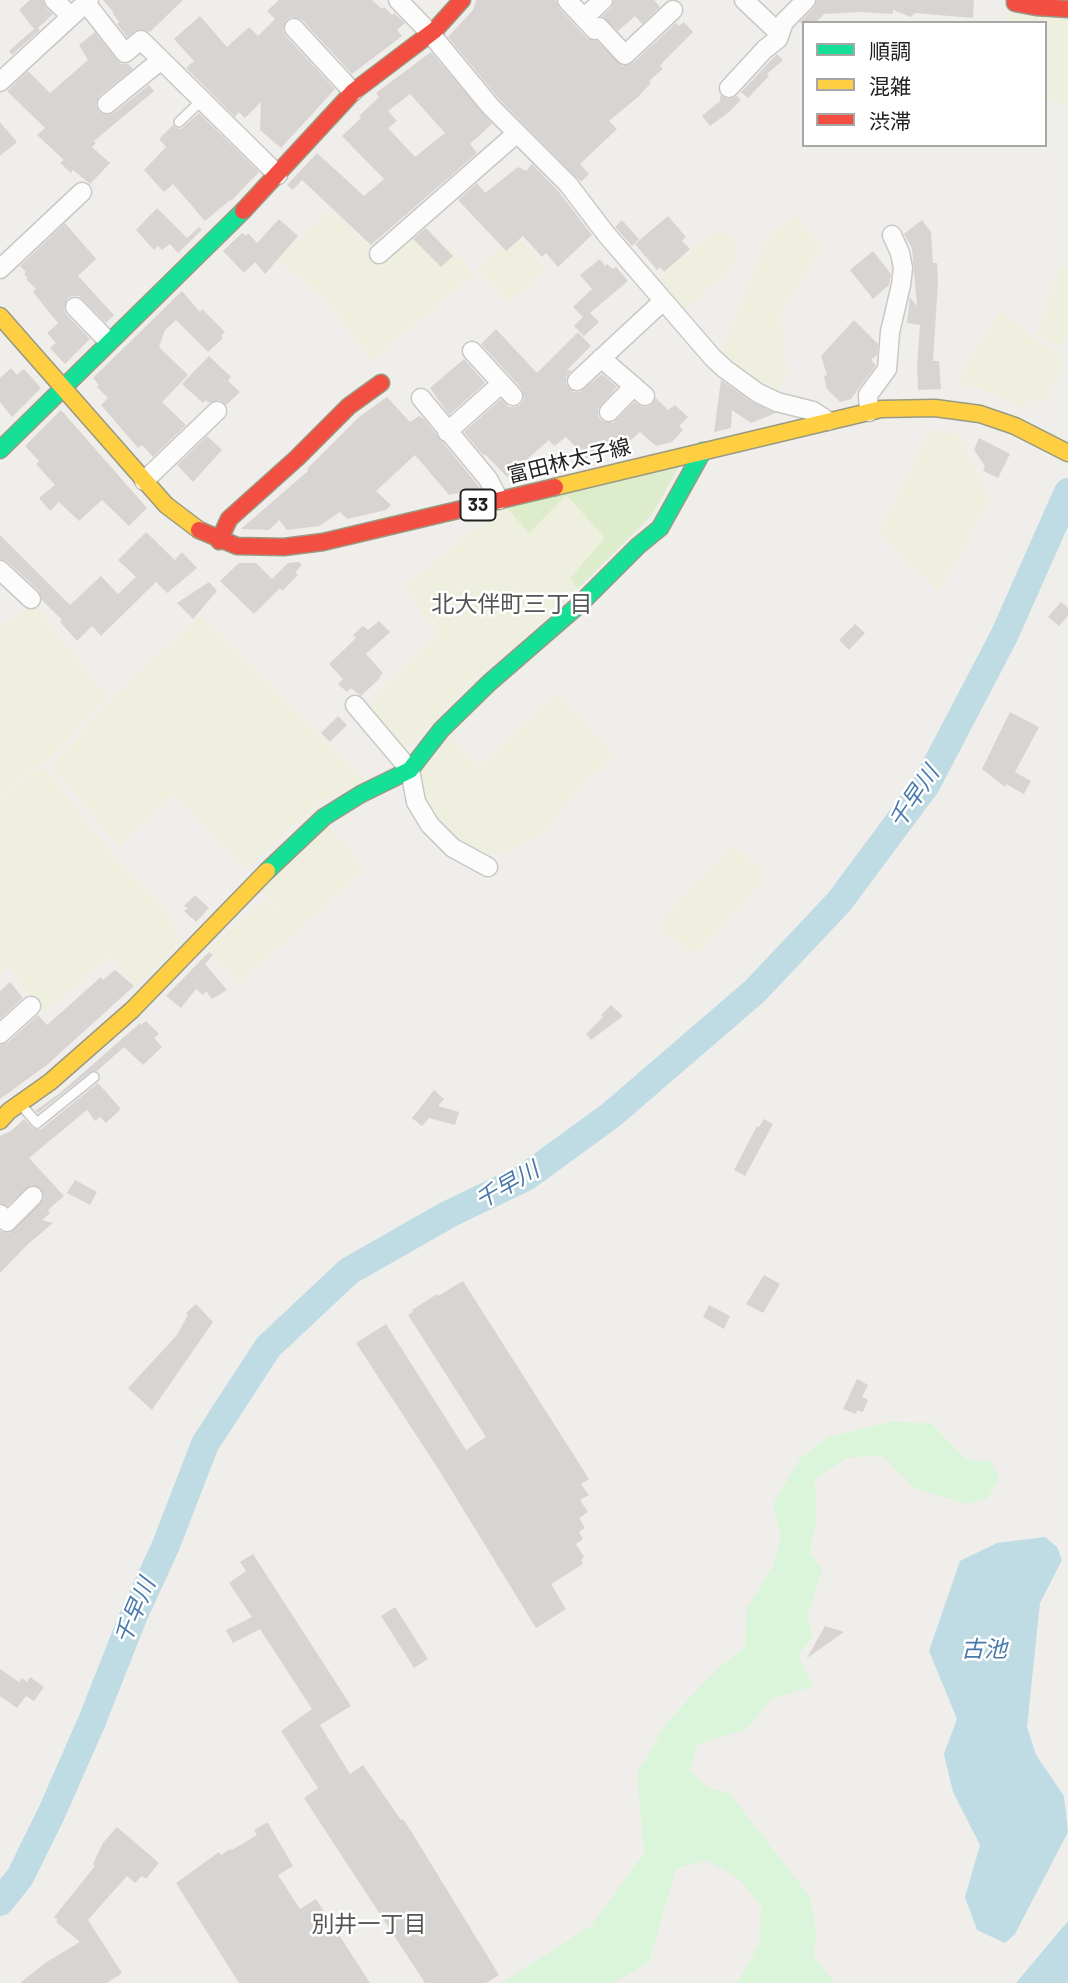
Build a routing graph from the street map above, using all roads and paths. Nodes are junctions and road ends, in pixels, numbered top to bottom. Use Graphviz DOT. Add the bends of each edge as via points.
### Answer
graph roads {
  1 [pos="54,0"];
  2 [pos="398,0"];
  3 [pos="462,0"];
  4 [pos="567,0"];
  5 [pos="603,0"];
  6 [pos="744,0"];
  7 [pos="806,0"];
  8 [pos="1015,0"];
  9 [pos="87,2"];
  10 [pos="1068,9"];
  11 [pos="673,10"];
  12 [pos="71,16"];
  13 [pos="584,18"];
  14 [pos="294,28"];
  15 [pos="430,33"];
  16 [pos="780,34"];
  17 [pos="161,60"];
  18 [pos="0,82"];
  19 [pos="729,88"];
  20 [pos="354,92"];
  21 [pos="202,100"];
  22 [pos="107,104"];
  23 [pos="179,122"];
  24 [pos="517,133"];
  25 [pos="278,175"];
  26 [pos="82,192"];
  27 [pos="892,235"];
  28 [pos="379,254"];
  29 [pos="0,269"];
  30 [pos="663,301"];
  31 [pos="75,307"];
  32 [pos="0,317"];
  33 [pos="108,341"];
  34 [pos="472,351"];
  35 [pos="601,358"];
  36 [pos="577,381"];
  37 [pos="381,383"];
  38 [pos="64,387"];
  39 [pos="421,398"];
  40 [pos="217,411"];
  41 [pos="609,412"];
  42 [pos="869,412"];
  43 [pos="828,421"];
  44 [pos="447,432"];
  45 [pos="0,450"];
  46 [pos="703,451"];
  47 [pos="1068,453"];
  48 [pos="144,481"];
  49 [pos="499,500"];
  50 [pos="219,541"];
  51 [pos="0,570"];
  52 [pos="31,599"];
  53 [pos="355,705"];
  54 [pos="411,770"];
  55 [pos="488,867"];
  56 [pos="31,1006"];
  57 [pos="0,1034"];
  58 [pos="94,1077"];
  59 [pos="8,1110"];
  60 [pos="33,1196"];
  61 [pos="8,1223"];
  1 -- 12 [label="street"];
  2 -- 15 [label="street"];
  3 -- 15 [label="street"];
  4 -- 13 [label="street"];
  5 -- 13 [label="street"];
  6 -- 16 [label="street"];
  7 -- 16 [label="street" via="784,22"];
  8 -- 10 [label="street"];
  9 -- 12 [label="street"];
  9 -- 17 [label="street" via="125,53 141,40"];
  11 -- 13 [label="street" via="625,55"];
  12 -- 18 [label="street"];
  14 -- 20 [label="street"];
  15 -- 20 [label="street"];
  15 -- 24 [label="street"];
  16 -- 19 [label="street"];
  17 -- 21 [label="street"];
  17 -- 22 [label="street"];
  20 -- 25 [label="street"];
  21 -- 23 [label="lane"];
  21 -- 25 [label="street"];
  24 -- 28 [label="street"];
  24 -- 30 [label="street" via="568,184"];
  25 -- 33 [label="street"];
  26 -- 29 [label="street"];
  27 -- 42 [label="street" via="903,268 901,285 887,369 868,396"];
  30 -- 35 [label="street"];
  30 -- 43 [label="street" via="725,369 768,397 813,411"];
  31 -- 33 [label="street"];
  32 -- 38 [label="street, 富田林太子線 / 33"];
  33 -- 38 [label="street"];
  34 -- 44 [label="street" via="507,390"];
  35 -- 36 [label="street"];
  35 -- 41 [label="street" via="639,391"];
  37 -- 50 [label="street" via="349,406 229,519"];
  38 -- 45 [label="street"];
  38 -- 48 [label="street, 富田林太子線 / 33"];
  39 -- 44 [label="street"];
  40 -- 48 [label="street"];
  42 -- 43 [label="street, 富田林太子線 / 33"];
  42 -- 47 [label="street, 富田林太子線 / 33" via="918,407 965,411 1015,426"];
  43 -- 46 [label="street, 富田林太子線 / 33"];
  44 -- 49 [label="street"];
  46 -- 49 [label="street, 富田林太子線 / 33"];
  46 -- 54 [label="street" via="660,528 489,683 436,736"];
  48 -- 50 [label="street, 富田林太子線 / 33" via="177,515"];
  49 -- 50 [label="street, 富田林太子線 / 33" via="304,545 254,548"];
  51 -- 52 [label="street"];
  53 -- 54 [label="street"];
  54 -- 55 [label="street" via="416,802 430,825 453,848"];
  54 -- 59 [label="street" via="361,793 324,817 260,876 131,1010 50,1082"];
  56 -- 57 [label="street"];
  58 -- 59 [label="lane" via="37,1123"];
  60 -- 61 [label="street"];
}
